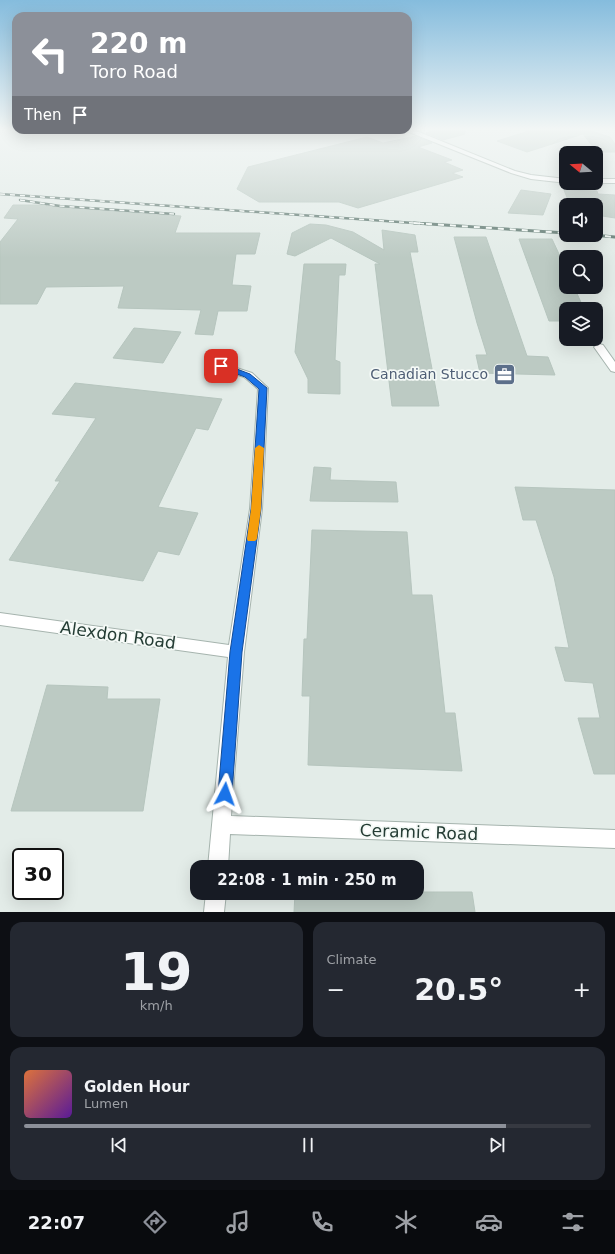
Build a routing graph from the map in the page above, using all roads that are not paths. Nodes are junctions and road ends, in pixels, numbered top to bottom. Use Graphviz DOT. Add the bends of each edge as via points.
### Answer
graph roads {
  1 [pos="515,173"];
  2 [pos="559,180"];
  3 [pos="603,181"];
  4 [pos="615,182"];
  5 [pos="599,347"];
  6 [pos="221,366"];
  7 [pos="615,369"];
  8 [pos="0,619"];
  9 [pos="236,652"];
  10 [pos="222,825"];
  11 [pos="615,839"];
  12 [pos="219,860"];
  13 [pos="215,900"];
  14 [pos="214,912"];
  1 -- 2 [label="street"];
  3 -- 4 [label="street"];
  5 -- 7 [label="street"];
  6 -- 9 [label="street" via="248,375 263,388 256,509"];
  8 -- 9 [label="street, Alexdon Road"];
  9 -- 10 [label="street"];
  10 -- 11 [label="street, Ceramic Road"];
  10 -- 12 [label="street"];
  13 -- 14 [label="street"];
}
